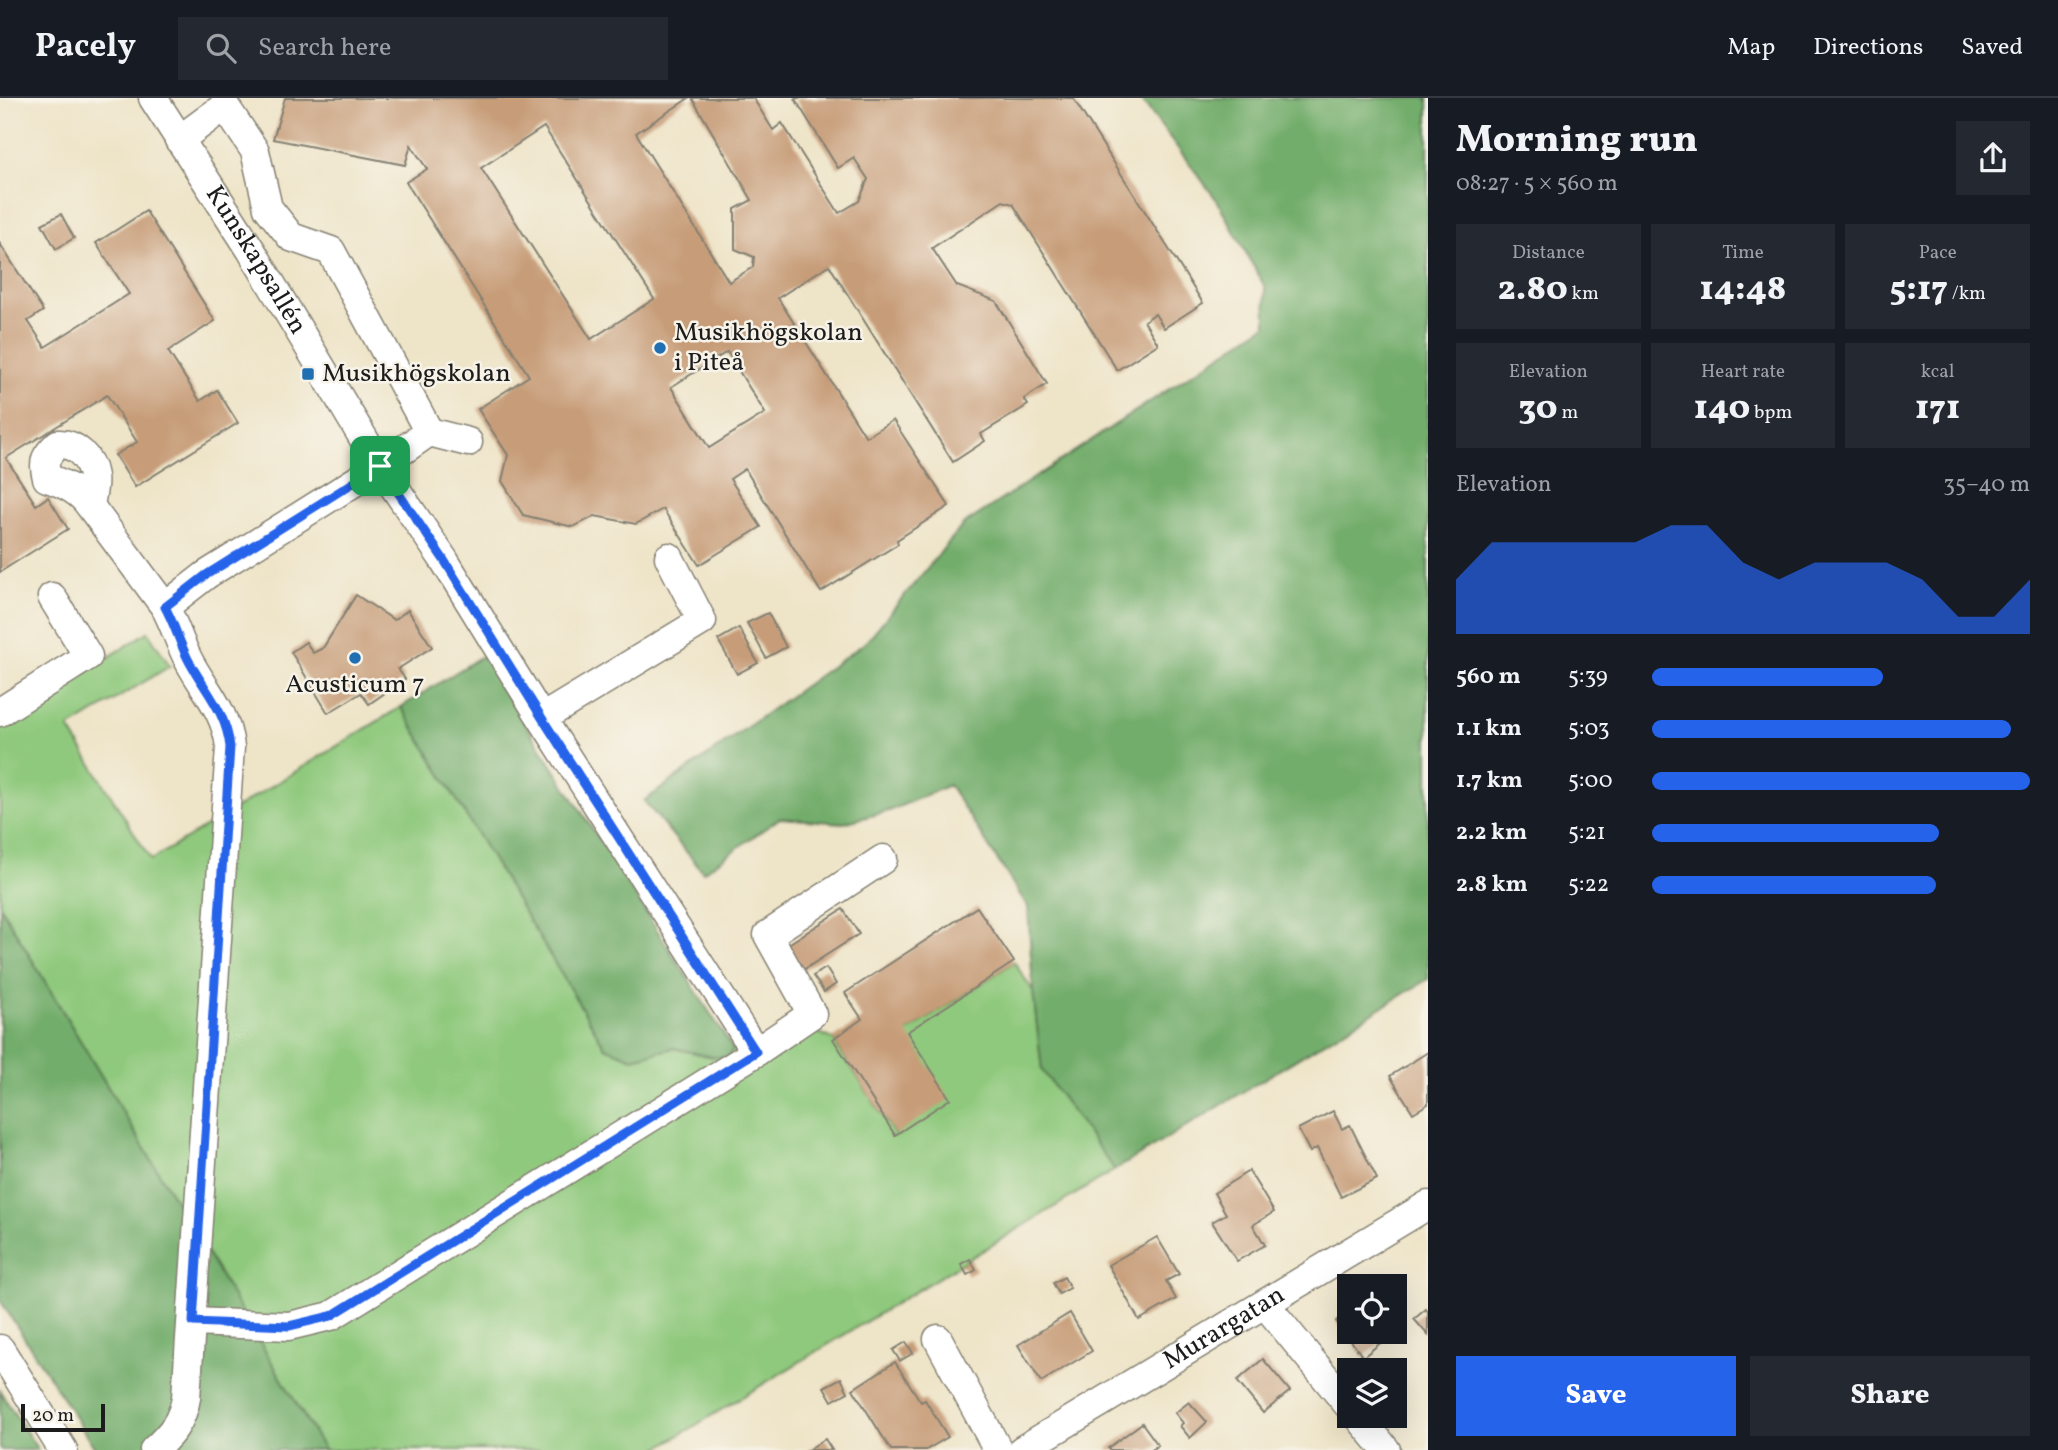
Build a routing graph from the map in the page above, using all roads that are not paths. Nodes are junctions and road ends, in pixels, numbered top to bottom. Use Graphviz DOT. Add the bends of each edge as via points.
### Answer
graph roads {
  1 [pos="153,98"];
  2 [pos="179,140"];
  3 [pos="429,432"];
  4 [pos="468,442"];
  5 [pos="380,466"];
  6 [pos="90,506"];
  7 [pos="669,557"];
  8 [pos="52,597"];
  9 [pos="165,607"];
  10 [pos="0,712"];
  11 [pos="542,718"];
  12 [pos="883,859"];
  13 [pos="756,1052"];
  14 [pos="1428,1205"];
  15 [pos="1265,1304"];
  16 [pos="193,1322"];
  17 [pos="937,1339"];
  18 [pos="0,1349"];
  19 [pos="1337,1391"];
  20 [pos="1368,1428"];
  21 [pos="63,1450"];
  22 [pos="153,1450"];
  23 [pos="998,1450"];
  24 [pos="1022,1450"];
  25 [pos="1386,1450"];
  1 -- 2 [label="street, Kunskapsallén"];
  2 -- 3 [label="street" via="225,106 255,151 268,208 291,237 331,251"];
  2 -- 5 [label="street, Kunskapsallén" via="251,250"];
  3 -- 4 [label="street"];
  3 -- 5 [label="street"];
  5 -- 9 [label="street" via="206,575"];
  5 -- 11 [label="street, Kunskapsallén"];
  6 -- 9 [label="street"];
  7 -- 11 [label="street" via="702,621"];
  8 -- 10 [label="street" via="88,656"];
  9 -- 16 [label="street" via="190,664 221,712 230,747"];
  11 -- 13 [label="street, Kunskapsallén"];
  12 -- 13 [label="street" via="768,935 812,1014"];
  13 -- 16 [label="street" via="331,1316 289,1326"];
  14 -- 15 [label="street, Murargatan"];
  15 -- 19 [label="street"];
  15 -- 24 [label="street, Murargatan"];
  16 -- 22 [label="street" via="184,1413 178,1426"];
  17 -- 23 [label="street"];
  18 -- 21 [label="street"];
  20 -- 25 [label="street"];
}
